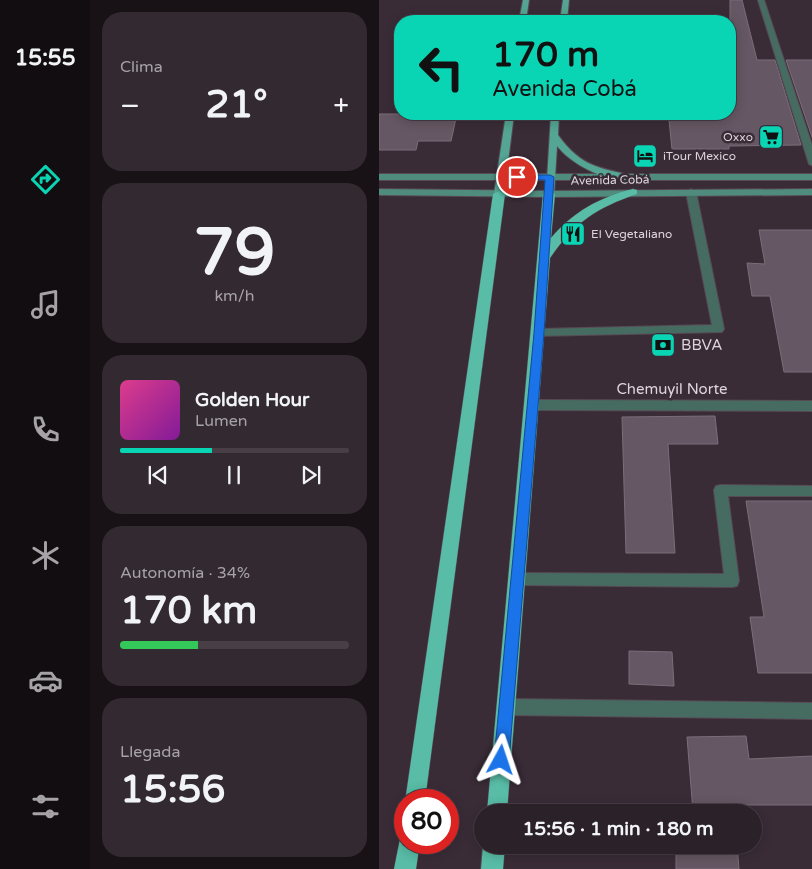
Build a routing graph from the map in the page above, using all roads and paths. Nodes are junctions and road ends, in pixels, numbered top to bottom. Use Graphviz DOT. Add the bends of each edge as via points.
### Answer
graph roads {
  1 [pos="526,0"];
  2 [pos="565,0"];
  3 [pos="761,0"];
  4 [pos="524,15"];
  5 [pos="564,15"];
  6 [pos="509,120"];
  7 [pos="554,120"];
  8 [pos="553,135"];
  9 [pos="812,164"];
  10 [pos="501,177"];
  11 [pos="550,177"];
  12 [pos="812,177"];
  13 [pos="379,178"];
  14 [pos="632,178"];
  15 [pos="379,192"];
  16 [pos="633,192"];
  17 [pos="691,192"];
  18 [pos="812,192"];
  19 [pos="499,194"];
  20 [pos="549,194"];
  21 [pos="544,257"];
  22 [pos="539,333"];
  23 [pos="532,405"];
  24 [pos="812,406"];
  25 [pos="812,490"];
  26 [pos="516,579"];
  27 [pos="505,707"];
  28 [pos="812,711"];
  29 [pos="417,789"];
  30 [pos="498,804"];
  31 [pos="407,854"];
  32 [pos="493,854"];
  33 [pos="405,869"];
  34 [pos="492,869"];
  1 -- 4 [label="main road"];
  2 -- 5 [label="main road"];
  3 -- 9 [label="street"];
  6 -- 10 [label="main road"];
  7 -- 8 [label="main road"];
  8 -- 11 [label="main road"];
  8 -- 14 [label="main road" via="578,164 596,172"];
  10 -- 11 [label="main road, Avenida Cobá"];
  10 -- 13 [label="main road, Avenida Cobá"];
  10 -- 19 [label="main road"];
  11 -- 14 [label="main road, Avenida Cobá"];
  11 -- 20 [label="main road"];
  12 -- 14 [label="main road, Avenida Cobá"];
  15 -- 19 [label="main road, Avenida Cobá"];
  16 -- 17 [label="main road, Avenida Cobá"];
  16 -- 20 [label="main road, Avenida Cobá"];
  16 -- 21 [label="highway" via="575,218"];
  17 -- 18 [label="main road, Avenida Cobá"];
  17 -- 22 [label="street" via="718,329"];
  19 -- 20 [label="main road, Avenida Cobá"];
  19 -- 29 [label="highway"];
  20 -- 21 [label="highway"];
  21 -- 22 [label="highway"];
  22 -- 23 [label="highway"];
  23 -- 24 [label="street, Chemuyil Norte"];
  23 -- 26 [label="highway"];
  25 -- 26 [label="street" via="721,490 733,581"];
  26 -- 27 [label="highway"];
  27 -- 28 [label="street"];
  27 -- 30 [label="highway"];
  31 -- 33 [label="highway"];
  32 -- 34 [label="highway"];
}
